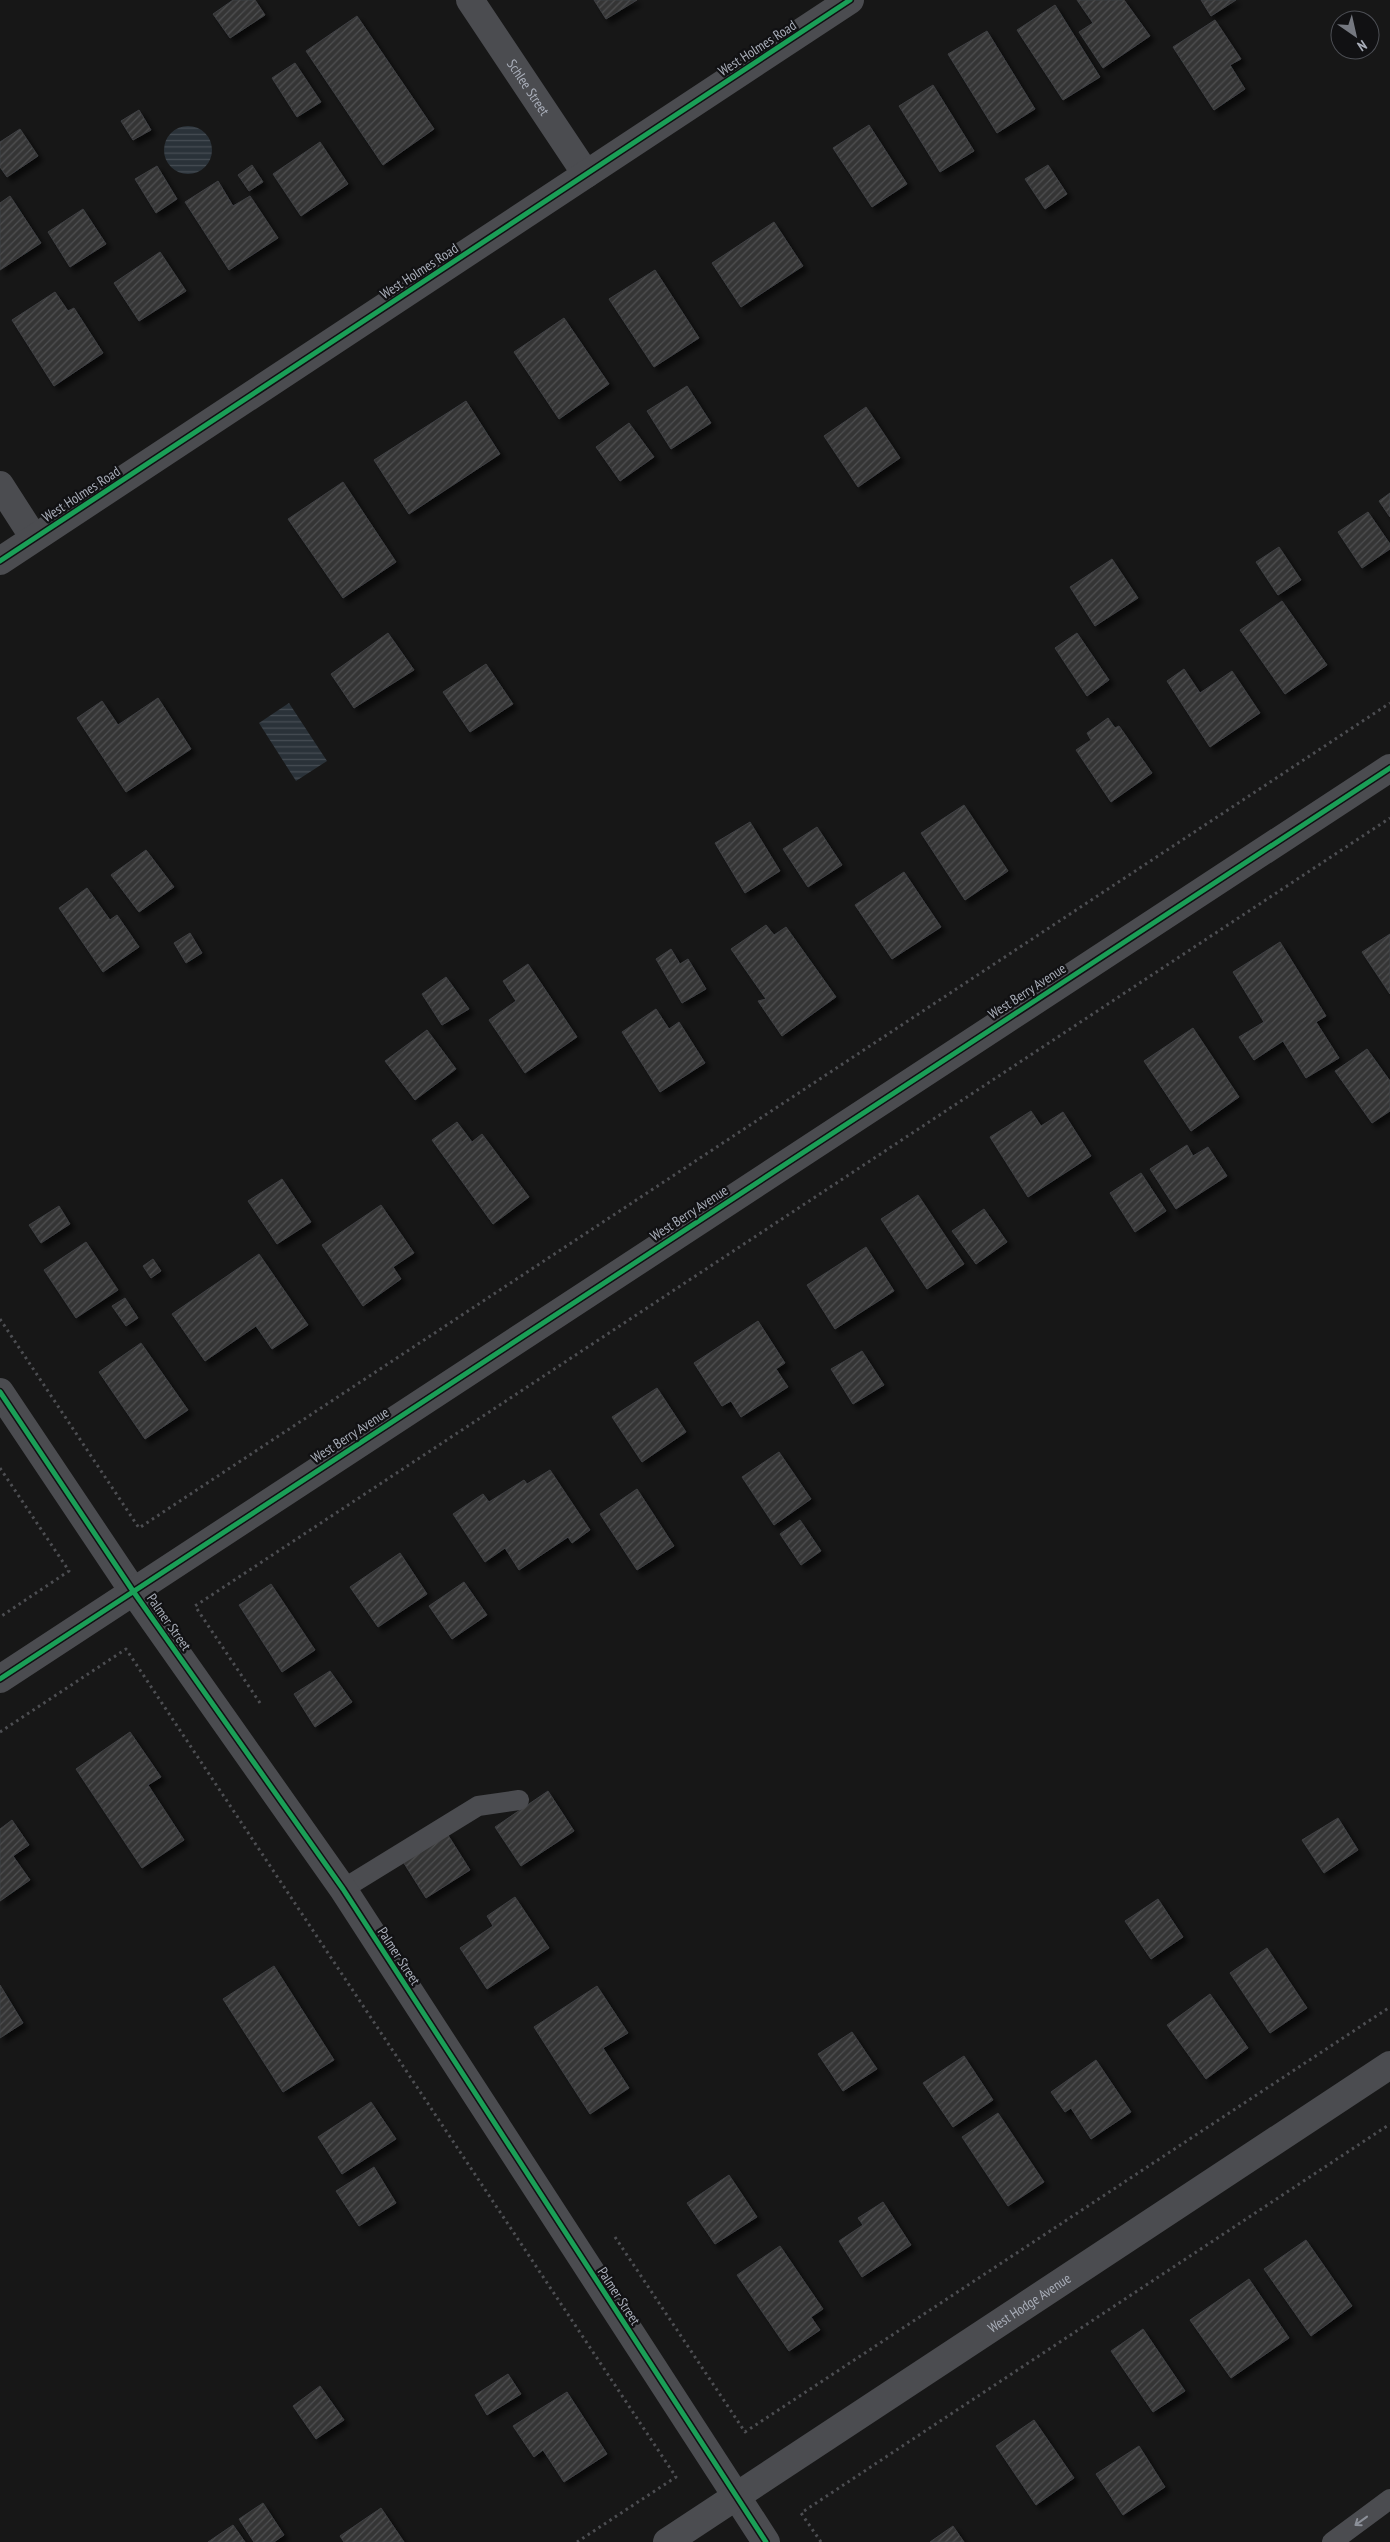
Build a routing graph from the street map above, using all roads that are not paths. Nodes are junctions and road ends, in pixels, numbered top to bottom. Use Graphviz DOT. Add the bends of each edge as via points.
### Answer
graph roads {
  1 [pos="470,0"];
  2 [pos="850,0"];
  3 [pos="586,174"];
  4 [pos="0,485"];
  5 [pos="34,538"];
  6 [pos="0,561"];
  7 [pos="1390,768"];
  8 [pos="0,1392"];
  9 [pos="134,1591"];
  10 [pos="0,1678"];
  11 [pos="519,1800"];
  12 [pos="343,1889"];
  13 [pos="1390,2065"];
  14 [pos="735,2497"];
  15 [pos="1390,2500"];
  16 [pos="667,2542"];
  17 [pos="766,2542"];
  18 [pos="1332,2542"];
  1 -- 3 [label="street, Schlee Street"];
  2 -- 3 [label="street, West Holmes Road"];
  3 -- 5 [label="street, West Holmes Road"];
  4 -- 5 [label="street"];
  5 -- 6 [label="street, West Holmes Road"];
  7 -- 9 [label="street, West Berry Avenue"];
  8 -- 9 [label="street, Palmer Street"];
  9 -- 10 [label="street, West Berry Avenue"];
  9 -- 12 [label="street, Palmer Street"];
  11 -- 12 [label="lane" via="478,1806"];
  12 -- 14 [label="street, Palmer Street"];
  13 -- 14 [label="street, West Hodge Avenue"];
  14 -- 16 [label="street, West Hodge Avenue"];
  14 -- 17 [label="street, Palmer Street"];
  15 -- 18 [label="lane, one-way"];
}
